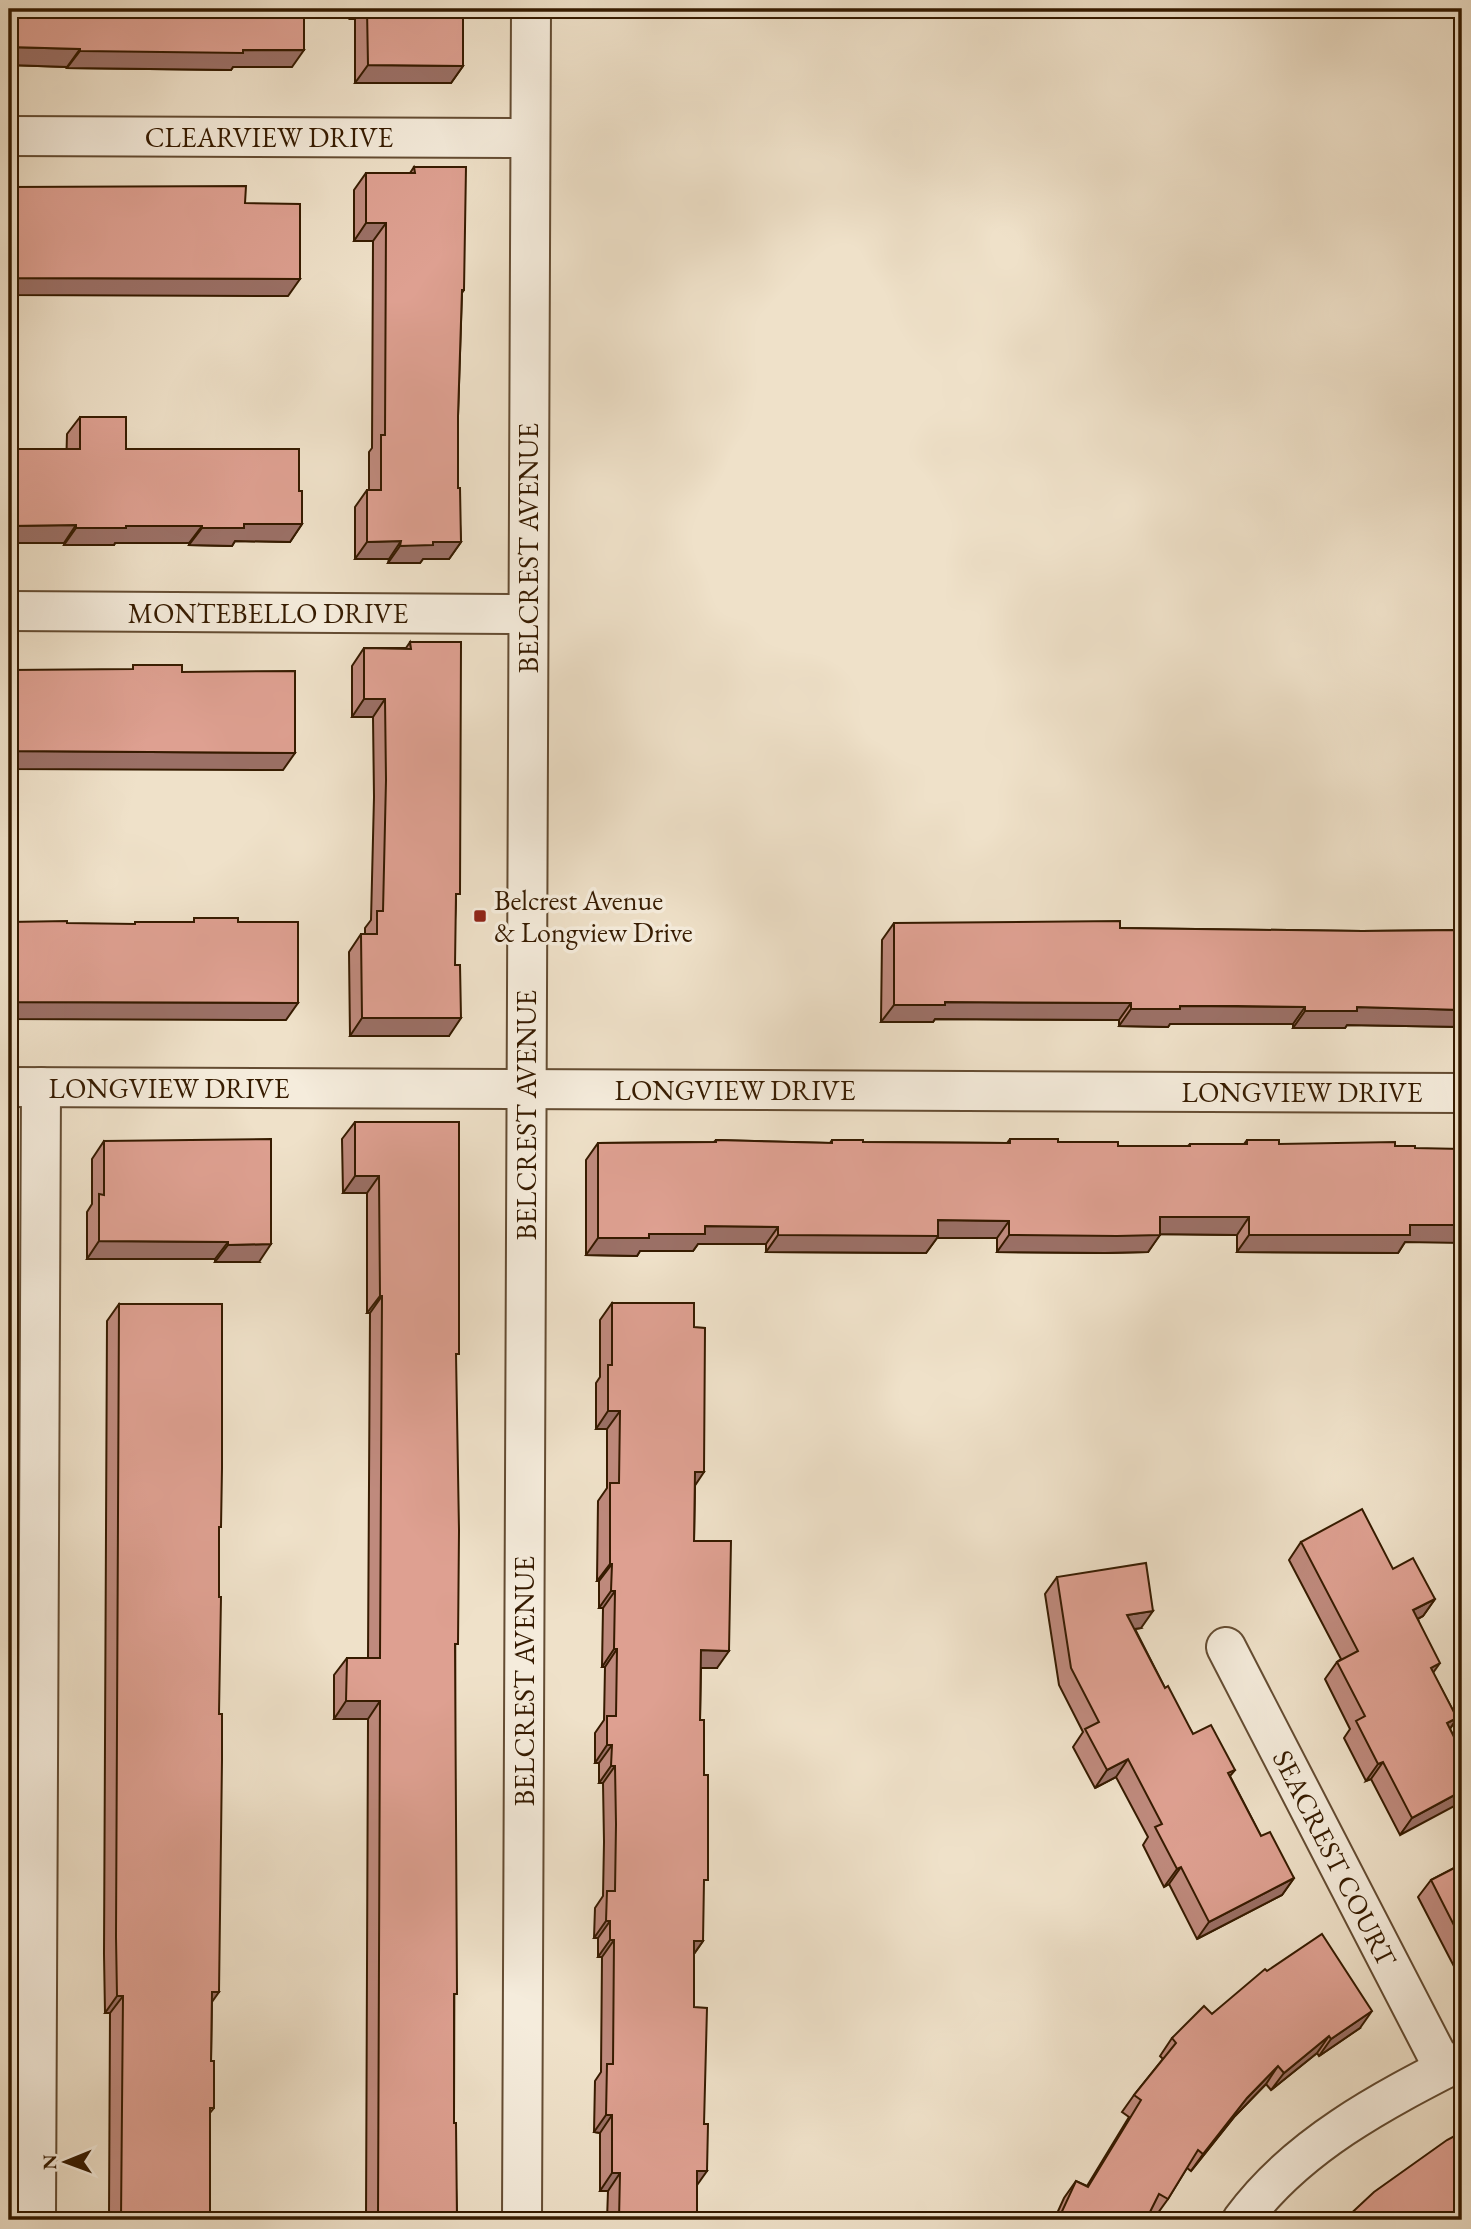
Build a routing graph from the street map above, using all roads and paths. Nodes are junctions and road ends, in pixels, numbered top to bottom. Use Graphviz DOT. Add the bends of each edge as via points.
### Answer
graph roads {
  1 [pos="531,9"];
  2 [pos="9,135"];
  3 [pos="530,138"];
  4 [pos="9,611"];
  5 [pos="528,614"];
  6 [pos="25,1087"];
  7 [pos="527,1090"];
  8 [pos="1462,1093"];
  9 [pos="1226,1647"];
  10 [pos="1453,2064"];
  11 [pos="36,2220"];
  12 [pos="522,2220"];
  13 [pos="1242,2220"];
  1 -- 3 [label="street, BELCREST AVENUE"];
  2 -- 3 [label="street, CLEARVIEW DRIVE"];
  3 -- 5 [label="street, BELCREST AVENUE"];
  4 -- 5 [label="street, MONTEBELLO DRIVE"];
  5 -- 7 [label="street, BELCREST AVENUE"];
  6 -- 7 [label="street, LONGVIEW DRIVE"];
  6 -- 11 [label="street"];
  7 -- 8 [label="street, LONGVIEW DRIVE"];
  7 -- 12 [label="street, BELCREST AVENUE"];
  9 -- 10 [label="street, SEACREST COURT"];
  10 -- 13 [label="street" via="1338,2129 1291,2167"];
}
